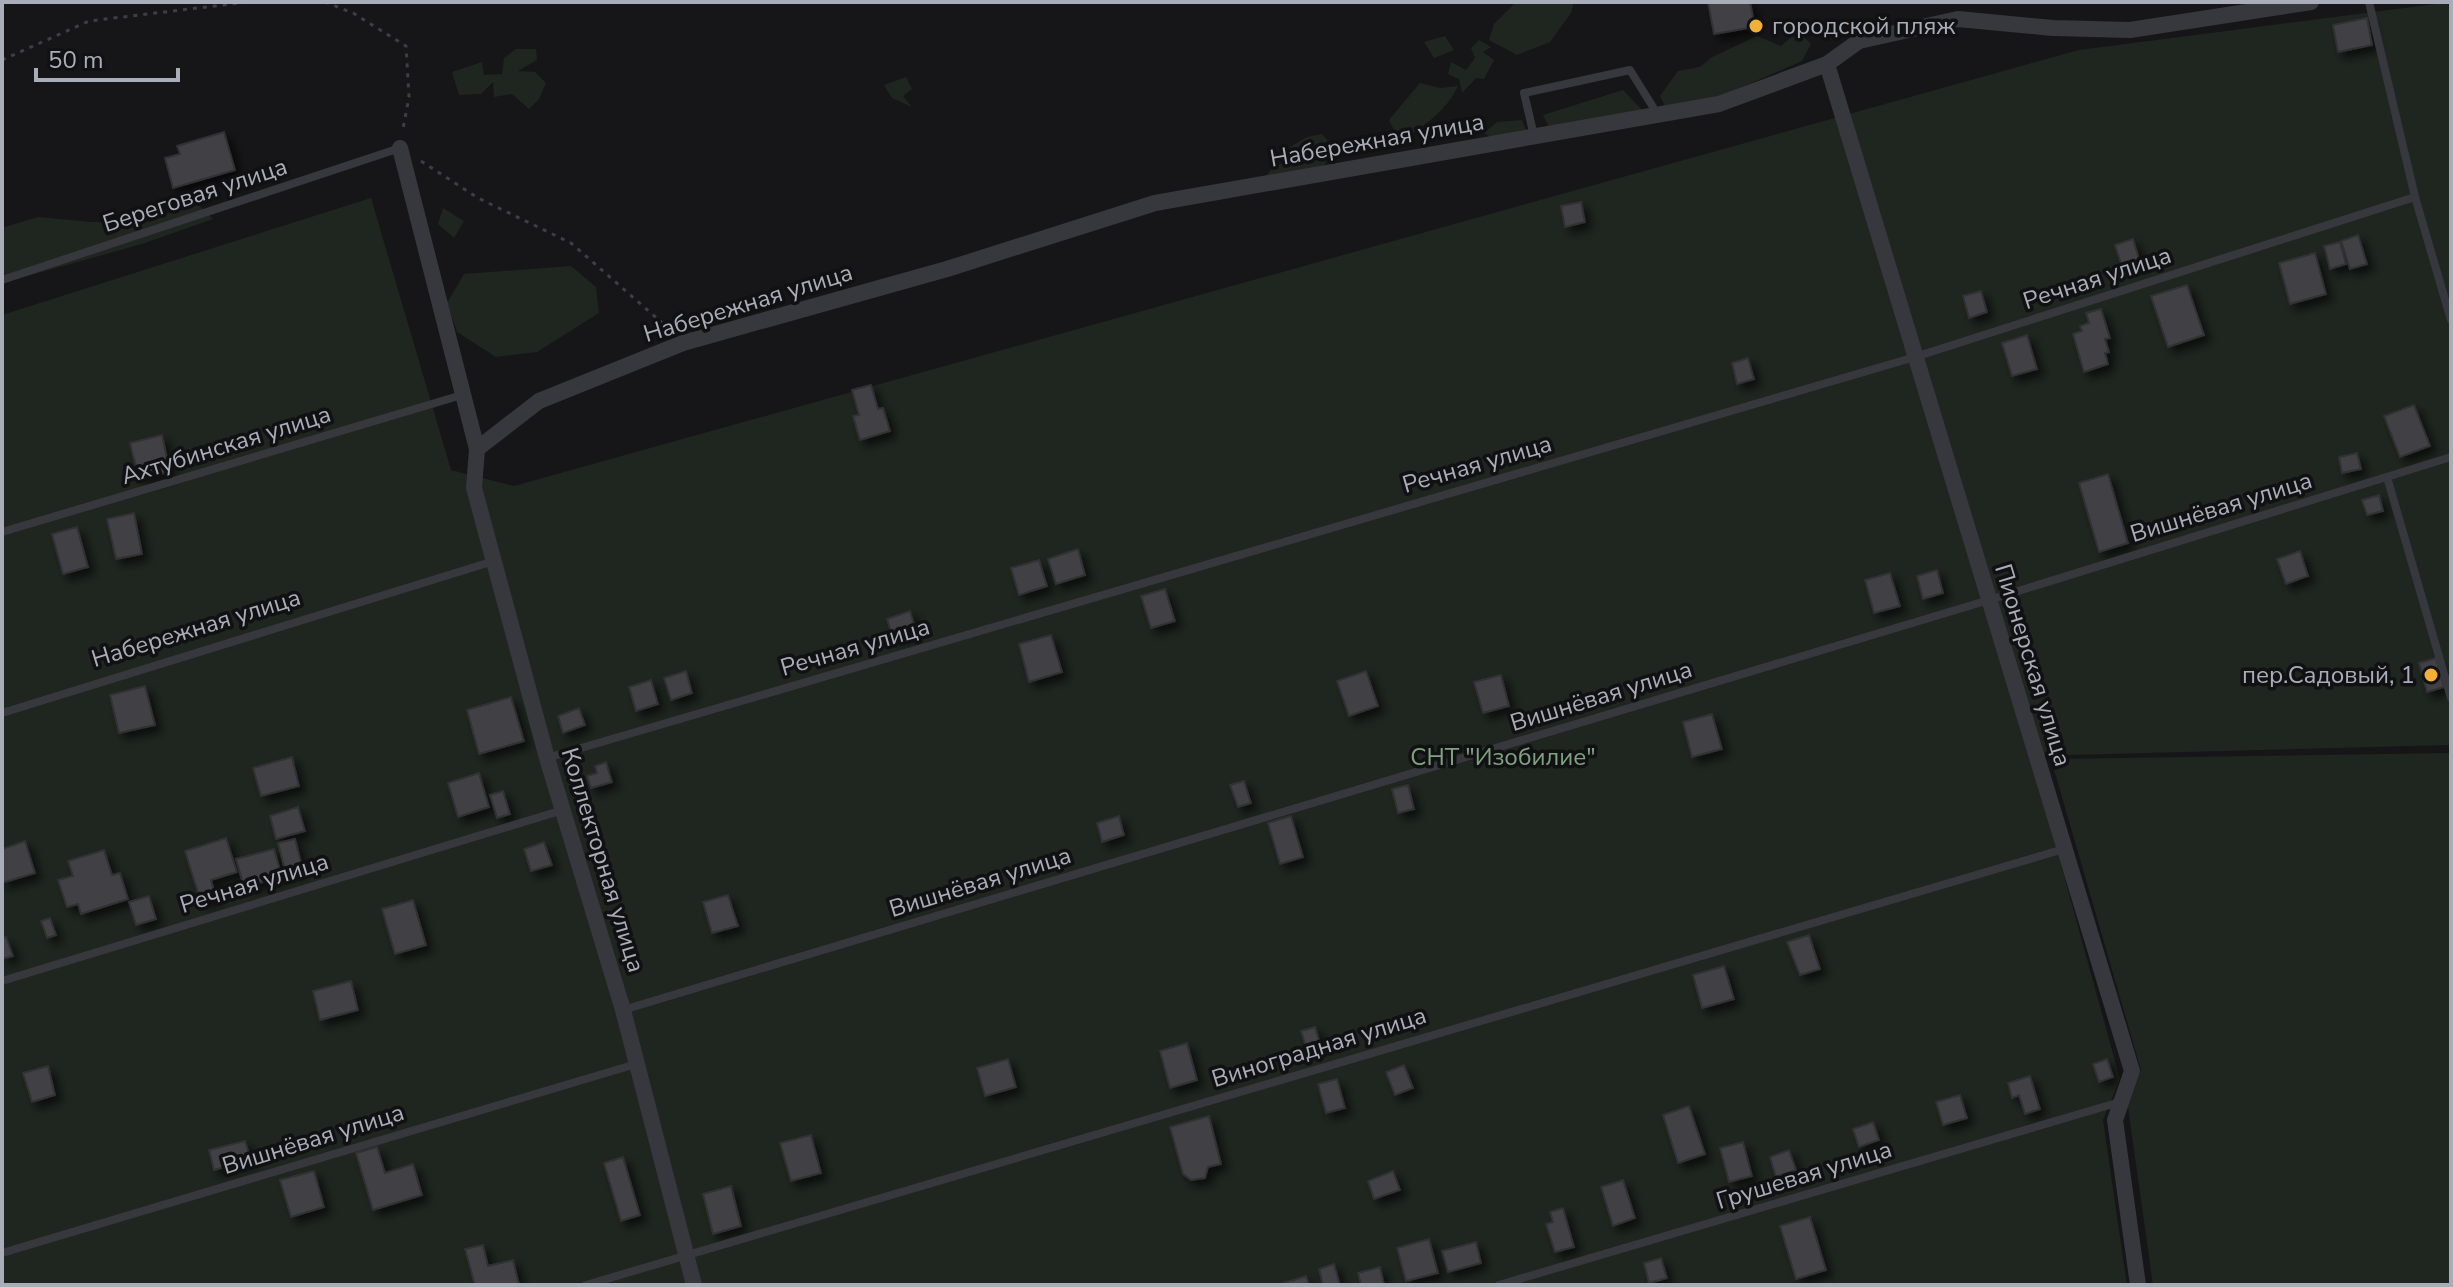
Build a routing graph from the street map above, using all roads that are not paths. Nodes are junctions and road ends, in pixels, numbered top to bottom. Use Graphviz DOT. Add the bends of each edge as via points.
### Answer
graph roads {
  1 [pos="2311,2"];
  2 [pos="2369,2"];
  3 [pos="1827,64"];
  4 [pos="1658,115"];
  5 [pos="1534,136"];
  6 [pos="400,148"];
  7 [pos="2415,197"];
  8 [pos="2,280"];
  9 [pos="2451,320"];
  10 [pos="1915,357"];
  11 [pos="462,395"];
  12 [pos="477,449"];
  13 [pos="2451,457"];
  14 [pos="2387,477"];
  15 [pos="2,532"];
  16 [pos="495,561"];
  17 [pos="1989,600"];
  18 [pos="2451,698"];
  19 [pos="2,713"];
  20 [pos="547,758"];
  21 [pos="563,810"];
  22 [pos="2064,849"];
  23 [pos="2,981"];
  24 [pos="623,1010"];
  25 [pos="636,1064"];
  26 [pos="2121,1102"];
  27 [pos="2,1253"];
  28 [pos="685,1256"];
  29 [pos="586,1285"];
  30 [pos="694,1285"];
  31 [pos="1499,1285"];
  32 [pos="2138,1285"];
  1 -- 3 [label="street, Набережная улица" via="2130,30 1958,19 1859,41"];
  2 -- 7 [label="lane"];
  3 -- 4 [label="street, Набережная улица" via="1719,104"];
  3 -- 10 [label="street, Пионерская улица"];
  4 -- 5 [label="street, Набережная улица"];
  4 -- 5 [label="lane" via="1630,70 1524,93"];
  5 -- 12 [label="street, Набережная улица" via="1155,203 947,269 683,343 539,401"];
  6 -- 8 [label="lane, Береговая улица"];
  6 -- 11 [label="street, Коллекторная улица"];
  7 -- 9 [label="lane"];
  7 -- 10 [label="lane, Речная улица"];
  10 -- 17 [label="street, Пионерская улица"];
  10 -- 20 [label="lane, Речная улица"];
  11 -- 12 [label="street, Коллекторная улица"];
  11 -- 15 [label="lane, Ахтубинская улица"];
  12 -- 16 [label="street, Коллекторная улица" via="474,488"];
  13 -- 14 [label="lane, Вишнёвая улица"];
  14 -- 17 [label="lane, Вишнёвая улица"];
  14 -- 18 [label="lane"];
  16 -- 19 [label="lane, Набережная улица"];
  16 -- 20 [label="street, Коллекторная улица"];
  17 -- 22 [label="street, Пионерская улица"];
  17 -- 24 [label="lane, Вишнёвая улица"];
  20 -- 21 [label="street, Коллекторная улица"];
  21 -- 23 [label="lane, Речная улица"];
  21 -- 24 [label="street, Коллекторная улица"];
  22 -- 26 [label="street, Пионерская улица" via="2132,1071"];
  22 -- 28 [label="lane, Виноградная улица"];
  24 -- 25 [label="street, Коллекторная улица"];
  25 -- 27 [label="lane, Вишнёвая улица"];
  25 -- 28 [label="street, Коллекторная улица"];
  26 -- 31 [label="lane, Грушевая улица"];
  26 -- 32 [label="street, Пионерская улица" via="2115,1120"];
  28 -- 29 [label="lane, Виноградная улица"];
  28 -- 30 [label="street, Коллекторная улица"];
}
